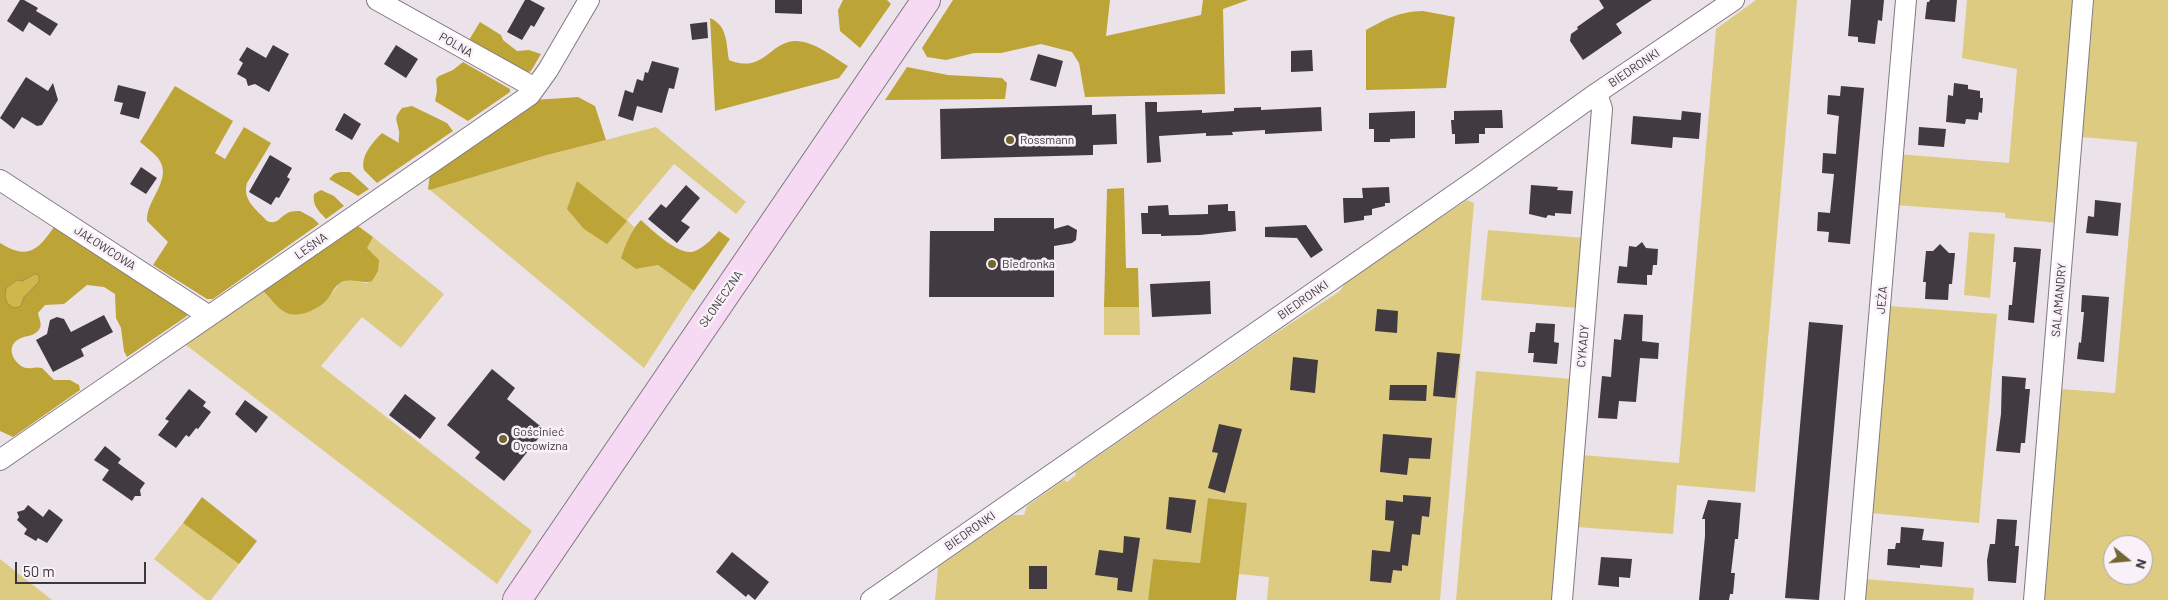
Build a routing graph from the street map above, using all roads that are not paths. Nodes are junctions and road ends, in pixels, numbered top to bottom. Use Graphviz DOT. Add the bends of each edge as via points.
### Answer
graph roads {
  1 [pos="377,0"];
  2 [pos="589,0"];
  3 [pos="926,0"];
  4 [pos="1734,0"];
  5 [pos="1906,0"];
  6 [pos="2083,0"];
  7 [pos="535,88"];
  8 [pos="1597,93"];
  9 [pos="0,180"];
  10 [pos="209,316"];
  11 [pos="0,460"];
  12 [pos="517,600"];
  13 [pos="872,600"];
  14 [pos="1562,600"];
  15 [pos="1855,600"];
  16 [pos="2034,600"];
  1 -- 7 [label="street, POLNA"];
  2 -- 7 [label="street, LEŚNA"];
  3 -- 12 [label="main road, SŁONECZNA"];
  4 -- 8 [label="street, BIEDRONKI"];
  5 -- 15 [label="street, JEŻA"];
  6 -- 16 [label="street, SALAMANDRY"];
  7 -- 10 [label="street, LEŚNA" via="530,95"];
  8 -- 13 [label="street, BIEDRONKI"];
  8 -- 14 [label="street, CYKADY" via="1602,109"];
  9 -- 10 [label="street, JAŁOWCOWA"];
  10 -- 11 [label="street, LEŚNA"];
}
